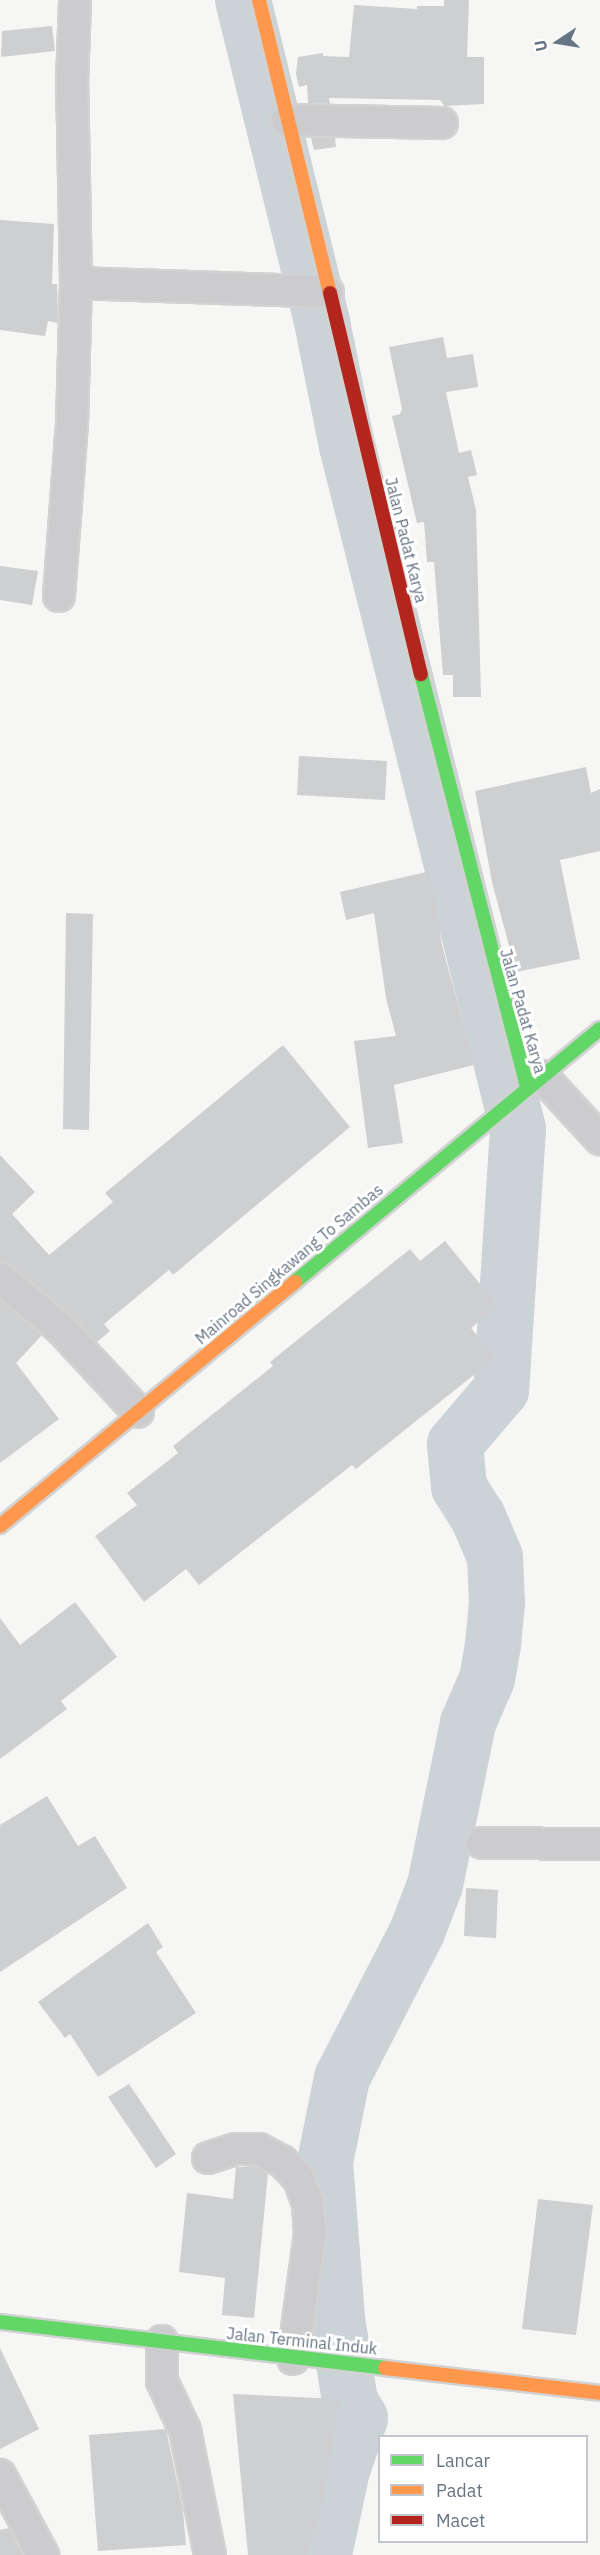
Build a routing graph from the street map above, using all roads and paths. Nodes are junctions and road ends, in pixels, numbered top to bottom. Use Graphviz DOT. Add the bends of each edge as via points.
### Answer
graph roads {
  1 [pos="75,0"];
  2 [pos="259,0"];
  3 [pos="287,120"];
  4 [pos="442,123"];
  5 [pos="76,283"];
  6 [pos="328,292"];
  7 [pos="59,596"];
  8 [pos="600,1029"];
  9 [pos="535,1081"];
  10 [pos="600,1139"];
  11 [pos="0,1278"];
  12 [pos="138,1412"];
  13 [pos="0,1526"];
  14 [pos="482,1843"];
  15 [pos="600,1844"];
  16 [pos="208,2158"];
  17 [pos="0,2322"];
  18 [pos="162,2342"];
  19 [pos="298,2359"];
  20 [pos="600,2393"];
  21 [pos="0,2475"];
  22 [pos="43,2555"];
  23 [pos="210,2555"];
  1 -- 5 [label="street" via="72,83"];
  2 -- 3 [label="main road, Jalan Padat Karya"];
  3 -- 4 [label="street"];
  3 -- 6 [label="main road, Jalan Padat Karya"];
  5 -- 6 [label="street"];
  5 -- 7 [label="street" via="72,424"];
  6 -- 9 [label="main road, Jalan Padat Karya" via="489,953"];
  8 -- 9 [label="main road, Mainroad Singkawang To Sambas"];
  9 -- 10 [label="street"];
  9 -- 12 [label="main road, Mainroad Singkawang To Sambas"];
  11 -- 12 [label="street" via="61,1329"];
  12 -- 13 [label="main road, Mainroad Singkawang To Sambas"];
  14 -- 15 [label="street"];
  16 -- 19 [label="street" via="236,2150 259,2149 282,2161 299,2179 308,2204 310,2233"];
  17 -- 18 [label="main road, Jalan Terminal Induk"];
  18 -- 19 [label="main road, Jalan Terminal Induk"];
  18 -- 23 [label="street" via="162,2381 185,2430"];
  19 -- 20 [label="main road, Jalan Terminal Induk"];
  21 -- 22 [label="street"];
}
